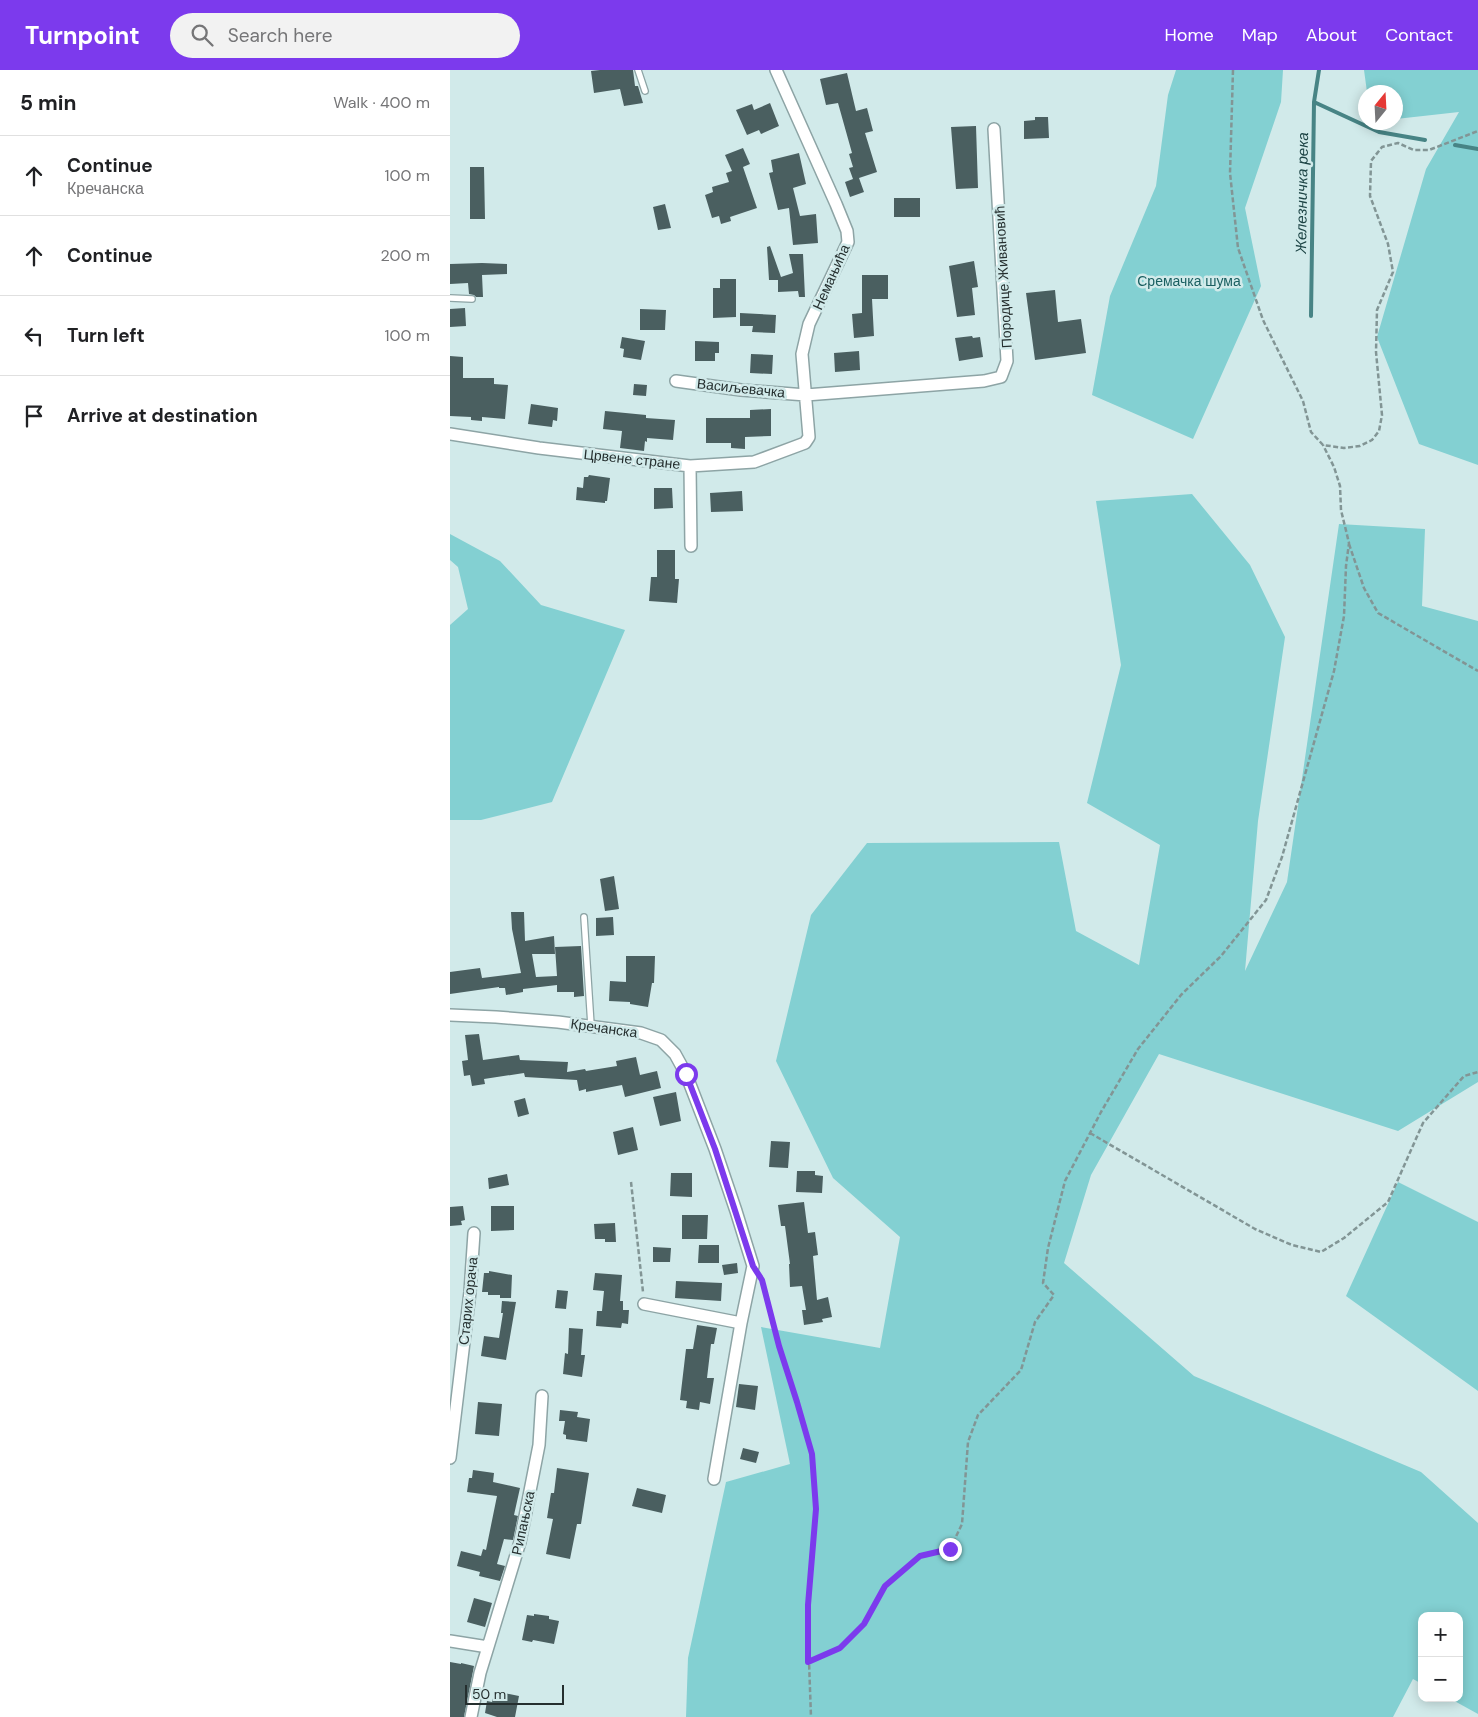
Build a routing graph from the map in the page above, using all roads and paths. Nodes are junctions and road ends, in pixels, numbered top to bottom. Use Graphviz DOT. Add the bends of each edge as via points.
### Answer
graph roads {
  1 [pos="638,70"];
  2 [pos="776,70"];
  3 [pos="1233,70"];
  4 [pos="645,91"];
  5 [pos="994,129"];
  6 [pos="1478,131"];
  7 [pos="450,298"];
  8 [pos="472,299"];
  9 [pos="676,380"];
  10 [pos="806,395"];
  11 [pos="450,434"];
  12 [pos="809,437"];
  13 [pos="1323,445"];
  14 [pos="690,466"];
  15 [pos="1348,543"];
  16 [pos="691,546"];
  17 [pos="1478,671"];
  18 [pos="584,917"];
  19 [pos="450,1016"];
  20 [pos="591,1025"];
  21 [pos="1478,1072"];
  22 [pos="1090,1133"];
  23 [pos="631,1182"];
  24 [pos="474,1232"];
  25 [pos="753,1266"];
  26 [pos="644,1304"];
  27 [pos="741,1323"];
  28 [pos="542,1396"];
  29 [pos="450,1458"];
  30 [pos="714,1479"];
  31 [pos="450,1641"];
  32 [pos="488,1647"];
  33 [pos="808,1662"];
  34 [pos="471,1717"];
  35 [pos="811,1717"];
  1 -- 4 [label="lane"];
  2 -- 10 [label="street, Немањића" via="847,231 848,242 805,337 802,354"];
  3 -- 13 [label="path" via="1230,173 1238,248 1263,320 1303,401 1311,432"];
  5 -- 10 [label="street, Породице Живановић" via="1008,361 1002,378"];
  6 -- 13 [label="path" via="1429,150 1414,150 1398,143 1382,147 1371,161 1370,196 1388,244 1393,272 1377,310 1376,352 1382,415 1379,431 1372,440 1344,448"];
  7 -- 8 [label="lane"];
  9 -- 10 [label="street, Васиљевачка"];
  10 -- 12 [label="street, Немањића"];
  11 -- 14 [label="street, Црвене стране" via="557,451"];
  12 -- 14 [label="street, Црвене стране" via="805,443 754,462"];
  13 -- 15 [label="path" via="1340,486"];
  14 -- 16 [label="street"];
  15 -- 17 [label="path" via="1364,588 1378,614"];
  15 -- 22 [label="path" via="1344,616 1334,671 1282,857 1266,900 1221,956 1181,995 1138,1050"];
  18 -- 20 [label="lane"];
  19 -- 20 [label="street, Кречанска"];
  20 -- 25 [label="street, Кречанска" via="641,1033 661,1040 675,1054 715,1149"];
  21 -- 22 [label="path" via="1464,1076 1423,1123 1388,1202 1344,1238 1321,1252 1292,1245 1255,1229"];
  22 -- 33 [label="path" via="1066,1181 1048,1248 1043,1283 1054,1295 1035,1322 1021,1370 978,1415 968,1442 962,1524 950,1549 920,1556 885,1586 864,1624 840,1648"];
  23 -- 26 [label="path"];
  24 -- 29 [label="street, Старих орача"];
  25 -- 27 [label="street"];
  25 -- 33 [label="path" via="762,1280 812,1454 816,1509 808,1605"];
  26 -- 27 [label="street"];
  27 -- 30 [label="street"];
  28 -- 32 [label="street, Рипањска" via="539,1445 520,1542"];
  31 -- 32 [label="street"];
  32 -- 34 [label="street, Рипањска"];
  33 -- 35 [label="path"];
}
